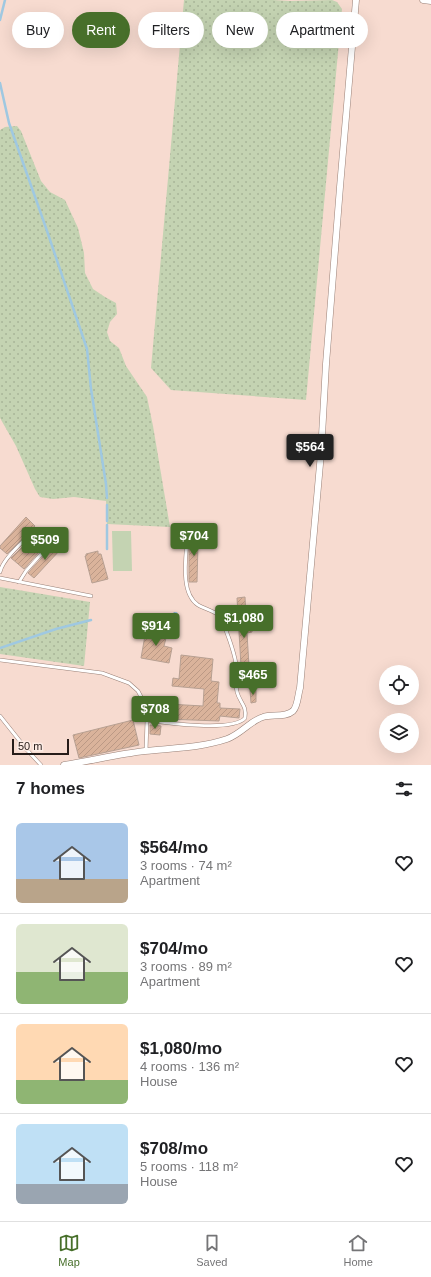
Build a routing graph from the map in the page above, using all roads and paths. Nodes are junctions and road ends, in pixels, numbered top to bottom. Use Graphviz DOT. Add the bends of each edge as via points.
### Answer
graph roads {
  1 [pos="356,0"];
  2 [pos="423,0"];
  3 [pos="431,1"];
  4 [pos="186,539"];
  5 [pos="0,572"];
  6 [pos="0,578"];
  7 [pos="19,582"];
  8 [pos="91,596"];
  9 [pos="0,660"];
  10 [pos="0,716"];
  11 [pos="147,720"];
  12 [pos="146,751"];
  13 [pos="41,765"];
  14 [pos="64,765"];
  1 -- 12 [label="street" via="320,453 300,688 296,706 287,714 258,719 237,735 226,739 182,748"];
  2 -- 3 [label="street"];
  4 -- 11 [label="lane" via="186,579 189,593 197,604 220,616 236,663 237,688 246,712 245,718 240,722 207,726"];
  5 -- 7 [label="lane" via="10,556 35,530 50,544"];
  6 -- 7 [label="lane"];
  7 -- 8 [label="lane"];
  9 -- 11 [label="lane" via="102,673 124,680 142,696 147,708"];
  10 -- 13 [label="lane"];
  11 -- 12 [label="lane"];
  12 -- 14 [label="street"];
}
